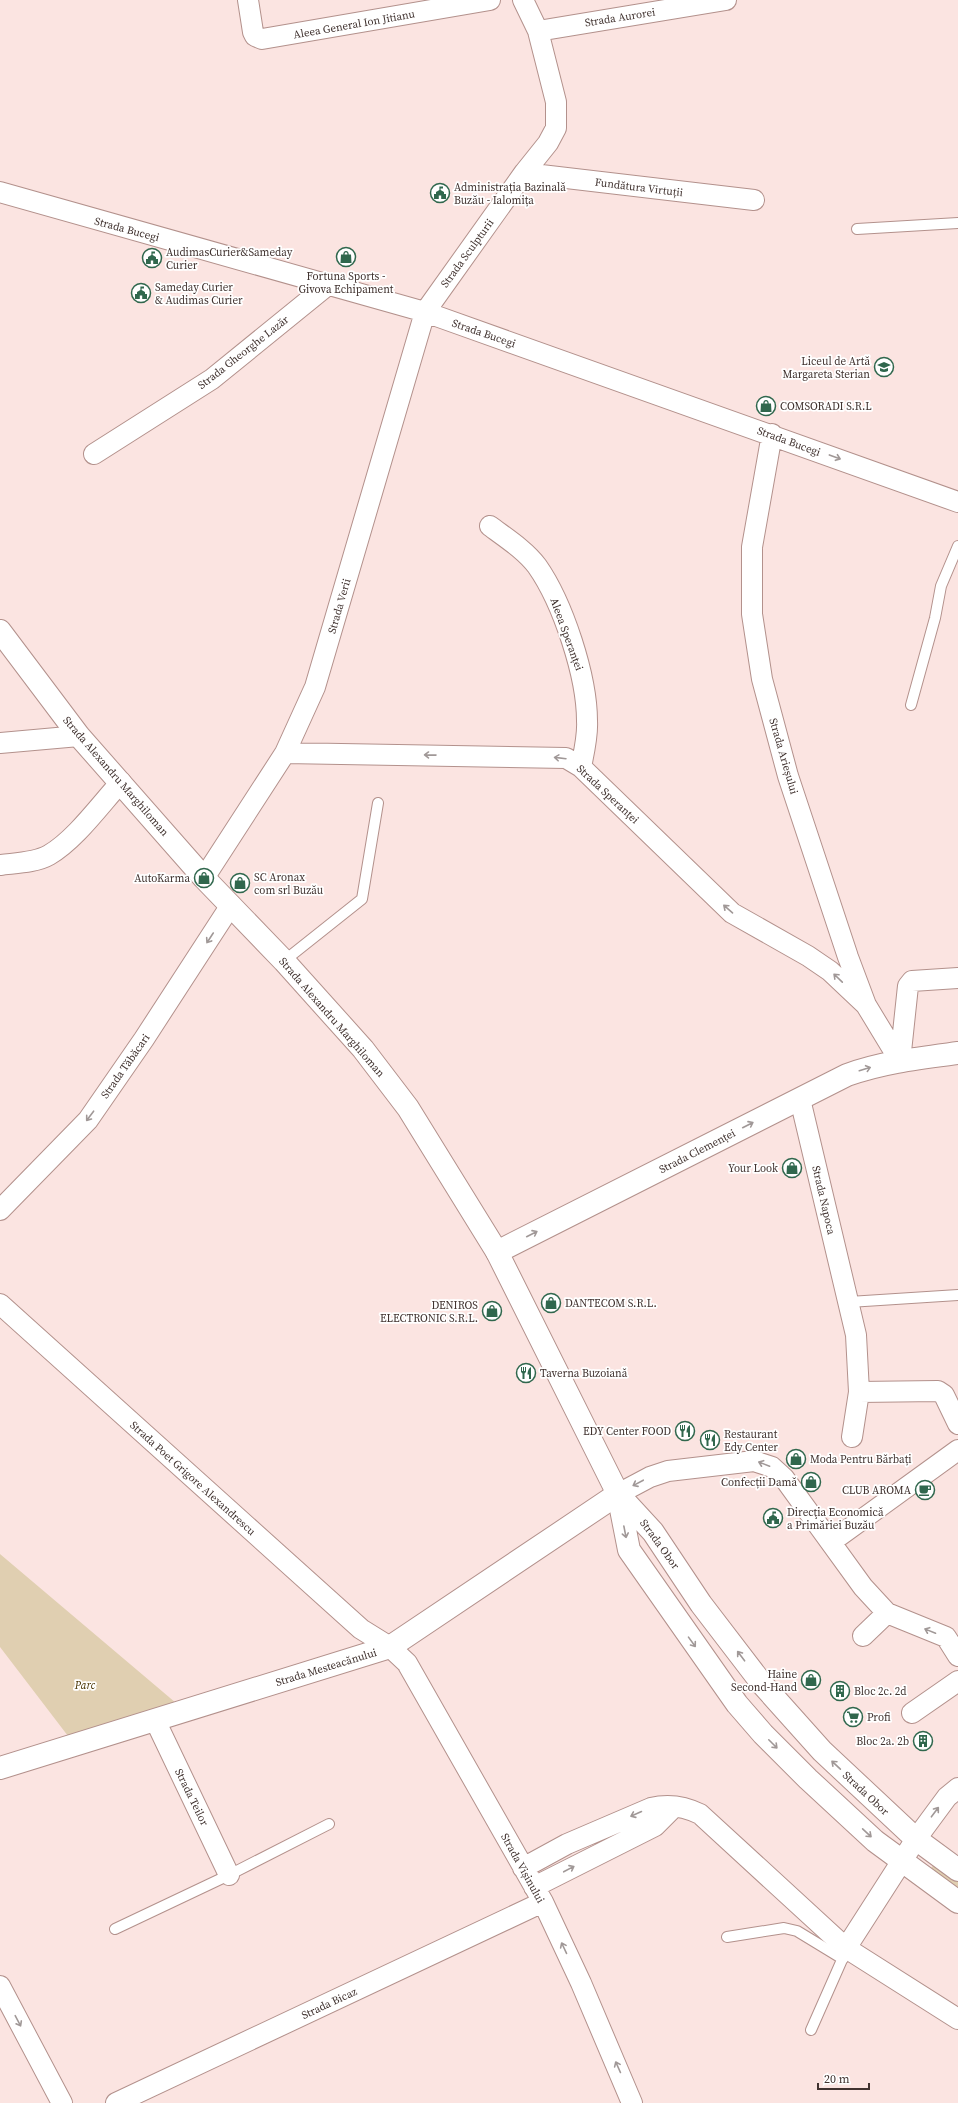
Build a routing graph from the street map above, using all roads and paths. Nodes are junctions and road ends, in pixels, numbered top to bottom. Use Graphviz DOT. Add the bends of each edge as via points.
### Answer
graph roads {
  1 [pos="248,0"];
  2 [pos="490,0"];
  3 [pos="524,0"];
  4 [pos="726,0"];
  5 [pos="538,31"];
  6 [pos="524,174"];
  7 [pos="0,192"];
  8 [pos="754,200"];
  9 [pos="958,223"];
  10 [pos="857,229"];
  11 [pos="329,284"];
  12 [pos="425,312"];
  13 [pos="772,434"];
  14 [pos="94,454"];
  15 [pos="958,502"];
  16 [pos="490,526"];
  17 [pos="958,546"];
  18 [pos="0,631"];
  19 [pos="911,706"];
  20 [pos="79,736"];
  21 [pos="0,743"];
  22 [pos="285,753"];
  23 [pos="581,767"];
  24 [pos="121,782"];
  25 [pos="378,803"];
  26 [pos="0,866"];
  27 [pos="204,878"];
  28 [pos="231,906"];
  29 [pos="284,961"];
  30 [pos="958,978"];
  31 [pos="866,1005"];
  32 [pos="958,1053"];
  33 [pos="900,1061"];
  34 [pos="800,1099"];
  35 [pos="0,1210"];
  36 [pos="497,1252"];
  37 [pos="958,1296"];
  38 [pos="849,1302"];
  39 [pos="0,1304"];
  40 [pos="859,1392"];
  41 [pos="958,1424"];
  42 [pos="852,1437"];
  43 [pos="958,1450"];
  44 [pos="618,1494"];
  45 [pos="831,1542"];
  46 [pos="887,1613"];
  47 [pos="863,1636"];
  48 [pos="390,1647"];
  49 [pos="958,1656"];
  50 [pos="958,1681"];
  51 [pos="912,1713"];
  52 [pos="155,1720"];
  53 [pos="0,1768"];
  54 [pos="958,1788"];
  55 [pos="674,1807"];
  56 [pos="329,1824"];
  57 [pos="916,1838"];
  58 [pos="902,1862"];
  59 [pos="523,1868"];
  60 [pos="958,1870"];
  61 [pos="229,1875"];
  62 [pos="538,1894"];
  63 [pos="958,1902"];
  64 [pos="115,1929"];
  65 [pos="727,1937"];
  66 [pos="845,1954"];
  67 [pos="0,1986"];
  68 [pos="958,2018"];
  69 [pos="811,2030"];
  70 [pos="62,2103"];
  71 [pos="116,2103"];
  72 [pos="632,2103"];
  1 -- 2 [label="street, Aleea General Ion Jitianu" via="253,32 262,39"];
  3 -- 5 [label="street, Strada Sculpturii"];
  4 -- 5 [label="street, Strada Aurorei"];
  5 -- 6 [label="street, Strada Sculpturii" via="556,102 556,128"];
  6 -- 8 [label="street, Fundătura Virtuții"];
  6 -- 12 [label="street, Strada Sculpturii"];
  7 -- 11 [label="street, Strada Bucegi"];
  9 -- 10 [label="lane"];
  11 -- 12 [label="street, Strada Bucegi"];
  11 -- 14 [label="street, Strada Gheorghe Lazăr" via="212,379"];
  12 -- 13 [label="street, Strada Bucegi"];
  12 -- 22 [label="street, Strada Verii" via="315,688"];
  13 -- 15 [label="street, Strada Bucegi, one-way"];
  13 -- 31 [label="street, Strada Arieșului" via="752,547 752,614 762,679 788,776"];
  16 -- 23 [label="street, Aleea Speranței" via="536,565 559,606 582,675 587,707 588,724"];
  17 -- 19 [label="lane" via="941,586"];
  18 -- 20 [label="main road, Strada Alexandru Marghiloman"];
  20 -- 21 [label="street"];
  20 -- 24 [label="main road, Strada Alexandru Marghiloman"];
  23 -- 22 [label="street, Strada Speranței, one-way" via="566,758 549,757"];
  22 -- 27 [label="street, Strada Verii"];
  31 -- 23 [label="street, Strada Speranței, one-way" via="830,971 732,913"];
  24 -- 26 [label="street" via="70,838 48,856"];
  24 -- 27 [label="main road, Strada Alexandru Marghiloman"];
  25 -- 29 [label="lane" via="362,899"];
  27 -- 28 [label="main road, Strada Alexandru Marghiloman"];
  28 -- 29 [label="main road, Strada Alexandru Marghiloman"];
  28 -- 35 [label="street, Strada Tăbăcari, one-way" via="88,1120"];
  29 -- 36 [label="main road, Strada Alexandru Marghiloman" via="363,1049 408,1108"];
  30 -- 33 [label="street" via="912,981 908,986"];
  31 -- 33 [label="street, Strada Arieșului"];
  32 -- 33 [label="main road, Strada Clemenței"];
  34 -- 33 [label="main road, Strada Clemenței, one-way" via="847,1075"];
  36 -- 34 [label="main road, Strada Clemenței, one-way"];
  34 -- 38 [label="street, Strada Napoca"];
  36 -- 44 [label="main road, Strada Alexandru Marghiloman"];
  37 -- 38 [label="lane"];
  38 -- 40 [label="street, Strada Napoca" via="856,1335"];
  39 -- 48 [label="street, Strada Poet Grigore Alexandrescu" via="361,1629"];
  40 -- 41 [label="street" via="938,1390"];
  40 -- 42 [label="street, Strada Napoca"];
  43 -- 45 [label="street"];
  45 -- 44 [label="street, one-way" via="784,1478 764,1463 754,1461 668,1471 650,1477"];
  44 -- 48 [label="main road, Strada Mesteacănului"];
  57 -- 44 [label="main road, Strada Obor, one-way" via="822,1751 763,1685 701,1604 653,1532"];
  44 -- 58 [label="main road, Strada Obor, one-way" via="628,1550 737,1704 808,1780"];
  45 -- 46 [label="street" via="863,1588"];
  46 -- 47 [label="street"];
  49 -- 46 [label="street, one-way" via="946,1637"];
  48 -- 52 [label="main road, Strada Mesteacănului"];
  48 -- 59 [label="street, Strada Vișinului" via="407,1663"];
  50 -- 51 [label="street"];
  52 -- 53 [label="main road, Strada Mesteacănului"];
  52 -- 61 [label="street, Strada Teilor"];
  57 -- 54 [label="street, one-way" via="947,1797"];
  55 -- 59 [label="street, one-way" via="661,1805 650,1808 568,1844"];
  62 -- 55 [label="street, one-way" via="655,1826"];
  55 -- 66 [label="street" via="684,1807 700,1814"];
  56 -- 61 [label="lane"];
  57 -- 58 [label="street"];
  57 -- 60 [label="main road, Strada Obor"];
  58 -- 63 [label="main road, Strada Obor"];
  58 -- 66 [label="street"];
  59 -- 62 [label="street, Strada Vișinului"];
  61 -- 64 [label="lane"];
  62 -- 71 [label="street, Strada Bicaz"];
  72 -- 62 [label="street, Strada Vișinului, one-way" via="581,1983"];
  65 -- 66 [label="lane" via="784,1928 797,1931"];
  66 -- 68 [label="street"];
  66 -- 69 [label="lane"];
  67 -- 70 [label="street, one-way"];
}
